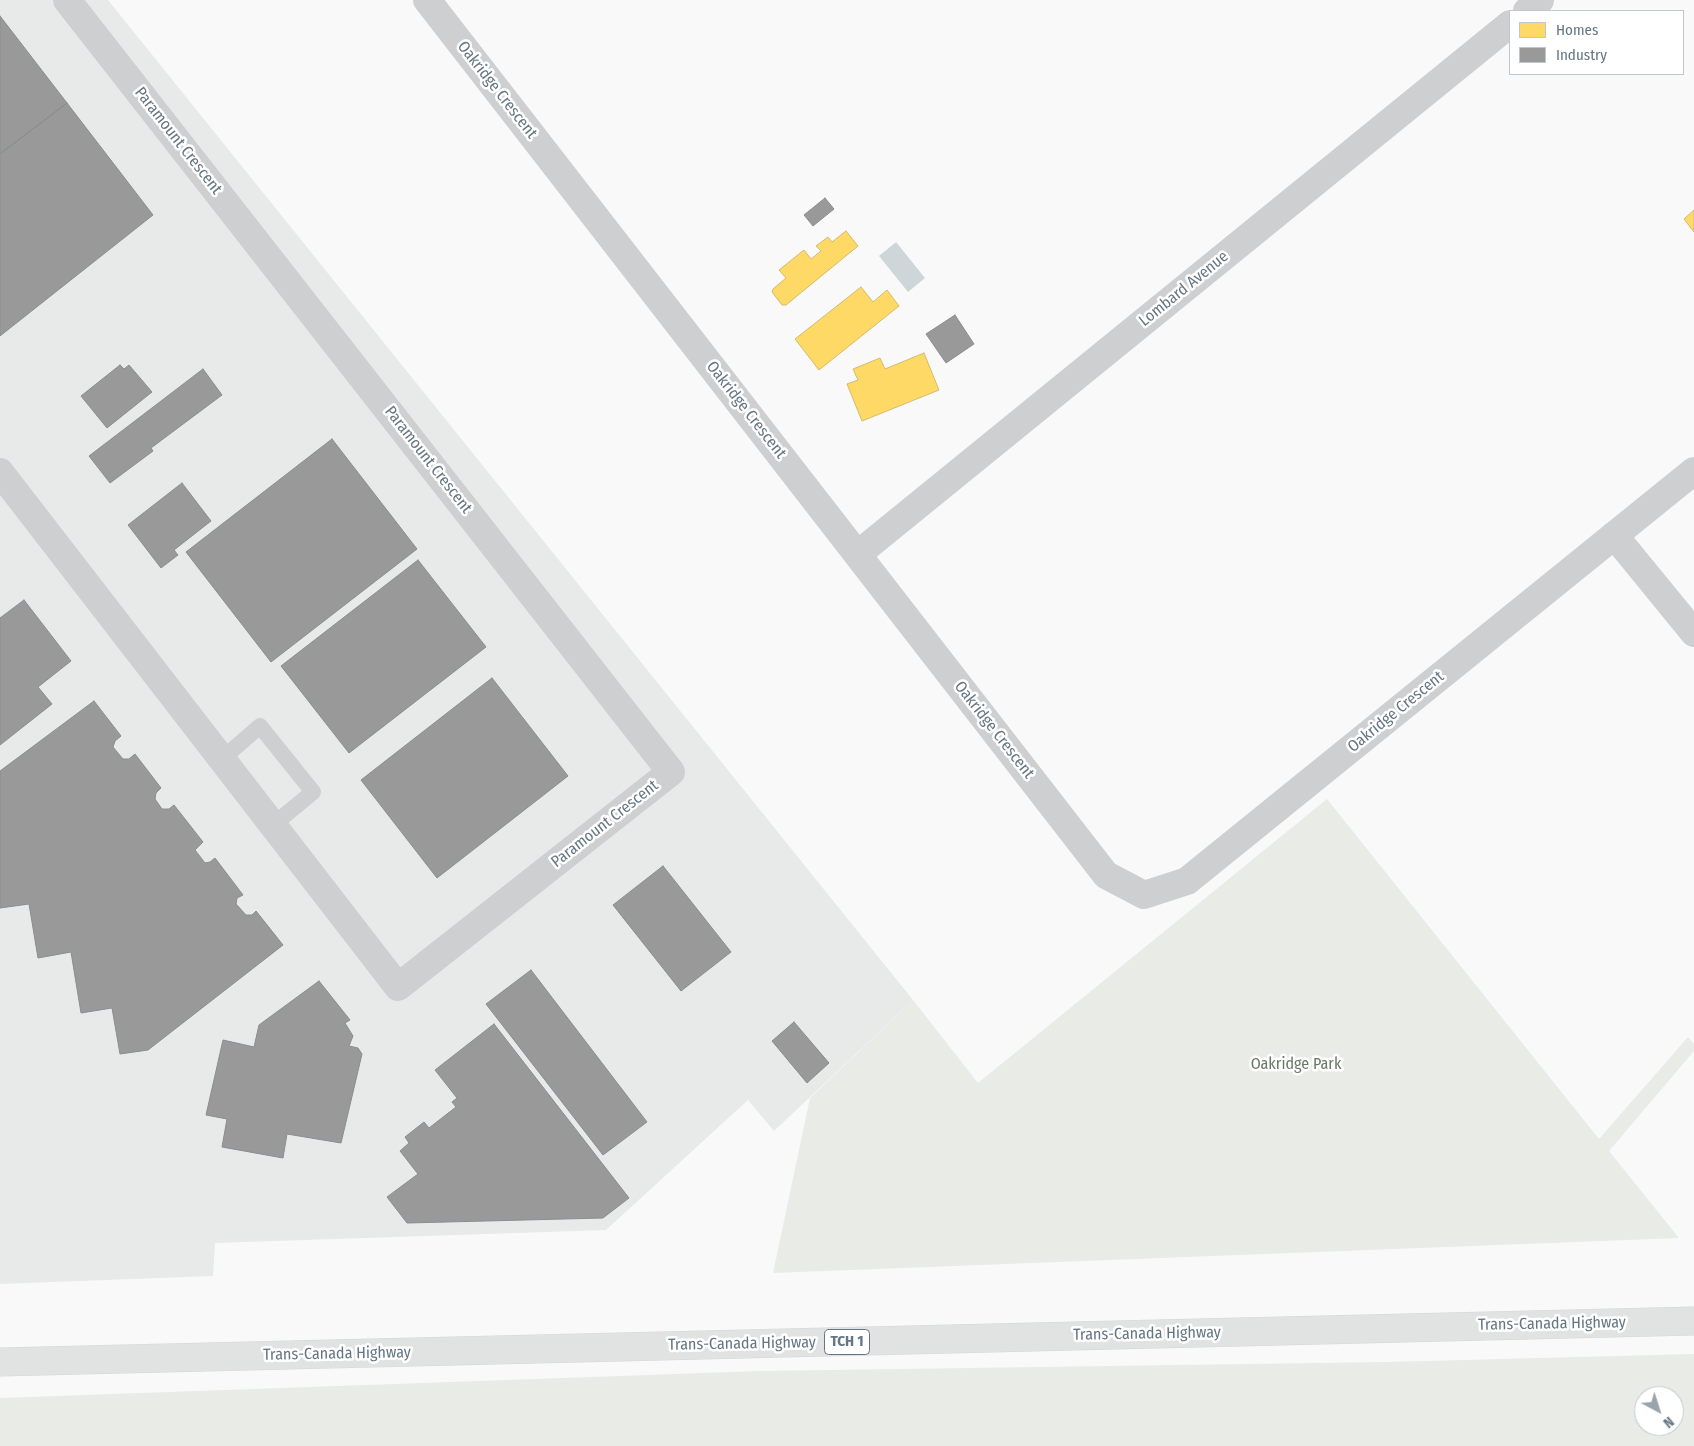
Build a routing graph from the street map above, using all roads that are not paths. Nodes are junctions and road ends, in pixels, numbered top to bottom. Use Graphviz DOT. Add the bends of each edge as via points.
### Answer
graph roads {
  1 [pos="67,0"];
  2 [pos="427,0"];
  3 [pos="1540,0"];
  4 [pos="1527,10"];
  5 [pos="1509,25"];
  6 [pos="1694,471"];
  7 [pos="0,472"];
  8 [pos="1614,535"];
  9 [pos="858,554"];
  10 [pos="1694,632"];
  11 [pos="222,759"];
  12 [pos="273,825"];
  13 [pos="1694,1321"];
  14 [pos="0,1362"];
  1 -- 12 [label="street, Paramount Crescent" via="671,772 398,987"];
  2 -- 9 [label="street, Oakridge Crescent"];
  3 -- 4 [label="street"];
  5 -- 9 [label="street, Lombard Avenue"];
  6 -- 8 [label="street, Oakridge Crescent"];
  7 -- 11 [label="street, Paramount Crescent"];
  8 -- 9 [label="street, Oakridge Crescent" via="1187,881 1144,895 1106,875"];
  8 -- 10 [label="street"];
  11 -- 12 [label="street, Paramount Crescent"];
  11 -- 12 [label="lane" via="260,726 313,792"];
  13 -- 14 [label="highway, Trans-Canada Highway / TCH 1"];
}
